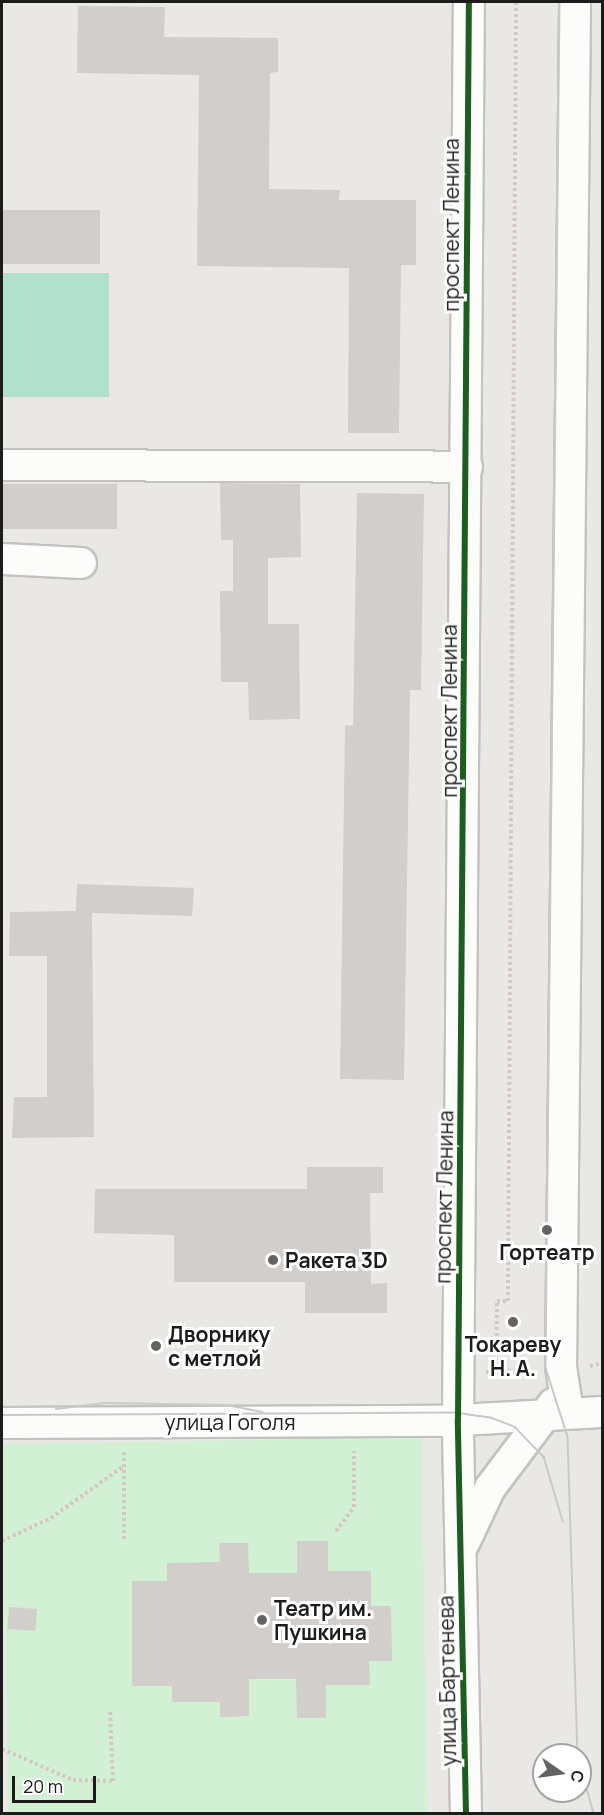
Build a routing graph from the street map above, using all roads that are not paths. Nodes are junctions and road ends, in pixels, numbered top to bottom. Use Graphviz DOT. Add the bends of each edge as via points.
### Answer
graph roads {
  1 [pos="469,2"];
  2 [pos="575,2"];
  3 [pos="2,465"];
  4 [pos="466,467"];
  5 [pos="2,559"];
  6 [pos="81,563"];
  7 [pos="603,1412"];
  8 [pos="559,1413"];
  9 [pos="458,1420"];
  10 [pos="2,1423"];
  11 [pos="461,1549"];
  12 [pos="466,1814"];
  1 -- 4 [label="street, проспект Ленина"];
  2 -- 8 [label="street"];
  3 -- 4 [label="street"];
  4 -- 9 [label="street, проспект Ленина"];
  5 -- 6 [label="street"];
  7 -- 8 [label="street"];
  8 -- 9 [label="street, улица Гоголя"];
  8 -- 11 [label="street" via="490,1488"];
  9 -- 10 [label="street, улица Гоголя"];
  9 -- 11 [label="street, улица Бартенева"];
  11 -- 12 [label="street, улица Бартенева"];
}
